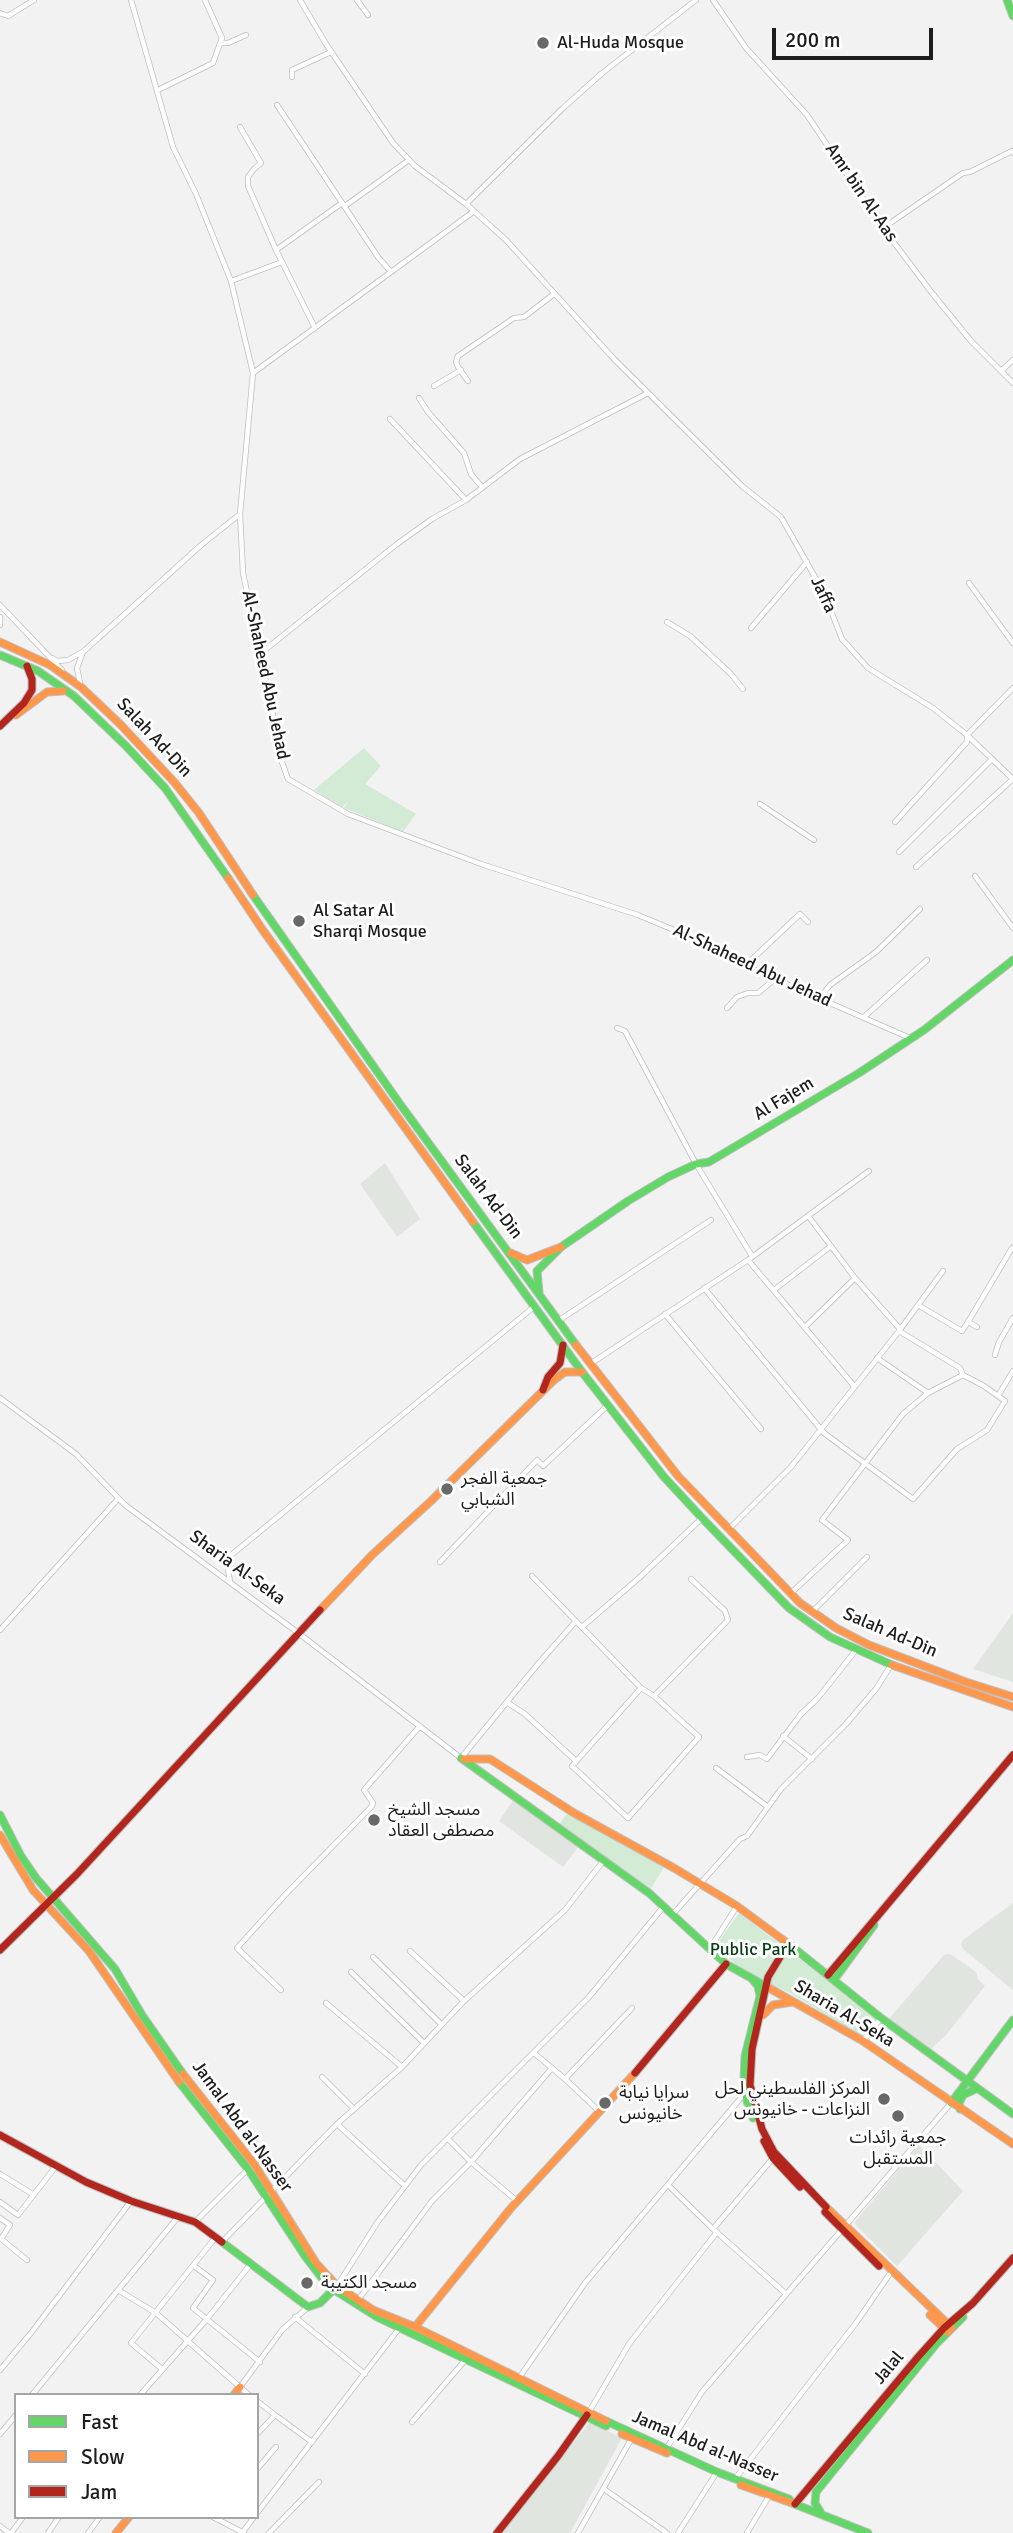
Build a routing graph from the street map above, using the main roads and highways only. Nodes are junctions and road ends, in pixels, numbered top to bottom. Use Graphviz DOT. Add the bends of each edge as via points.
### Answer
graph roads {
  1 [pos="1007,0"];
  2 [pos="1013,16"];
  3 [pos="0,642"];
  4 [pos="0,655"];
  5 [pos="27,666"];
  6 [pos="67,691"];
  7 [pos="11,717"];
  8 [pos="0,726"];
  9 [pos="175,783"];
  10 [pos="164,788"];
  11 [pos="199,813"];
  12 [pos="187,818"];
  13 [pos="1013,960"];
  14 [pos="395,1097"];
  15 [pos="387,1102"];
  16 [pos="561,1247"];
  17 [pos="509,1251"];
  18 [pos="539,1293"];
  19 [pos="564,1345"];
  20 [pos="582,1371"];
  21 [pos="542,1391"];
  22 [pos="651,1441"];
  23 [pos="642,1449"];
  24 [pos="674,1471"];
  25 [pos="664,1476"];
  26 [pos="1013,1697"];
  27 [pos="1013,1707"];
  28 [pos="1013,1755"];
  29 [pos="1013,1761"];
  30 [pos="0,1815"];
  31 [pos="0,1835"];
  32 [pos="49,1901"];
  33 [pos="788,1944"];
  34 [pos="0,1950"];
  35 [pos="726,1964"];
  36 [pos="831,1978"];
  37 [pos="752,1979"];
  38 [pos="767,1987"];
  39 [pos="797,2003"];
  40 [pos="759,2020"];
  41 [pos="1013,2020"];
  42 [pos="967,2082"];
  43 [pos="976,2088"];
  44 [pos="951,2103"];
  45 [pos="960,2109"];
  46 [pos="1013,2114"];
  47 [pos="0,2135"];
  48 [pos="1013,2144"];
  49 [pos="843,2227"];
  50 [pos="1013,2259"];
  51 [pos="335,2288"];
  52 [pos="402,2325"];
  53 [pos="415,2327"];
  54 [pos="948,2328"];
  55 [pos="467,2356"];
  56 [pos="240,2387"];
  57 [pos="236,2393"];
  58 [pos="587,2414"];
  59 [pos="633,2437"];
  60 [pos="716,2474"];
  61 [pos="770,2494"];
  62 [pos="793,2503"];
  63 [pos="822,2514"];
  64 [pos="127,2519"];
  65 [pos="854,2530"];
  66 [pos="116,2533"];
  67 [pos="497,2533"];
  68 [pos="868,2533"];
  1 -- 2 [label="main road"];
  3 -- 9 [label="main road, Salah Ad-Din" via="33,656 81,687"];
  4 -- 5 [label="main road, Salah Ad-Din"];
  5 -- 6 [label="main road, Salah Ad-Din"];
  5 -- 7 [label="main road" via="32,690"];
  6 -- 7 [label="main road" via="47,692"];
  6 -- 10 [label="main road, Salah Ad-Din"];
  7 -- 8 [label="main road"];
  9 -- 10 [label="main road" via="172,789"];
  9 -- 11 [label="main road, Salah Ad-Din"];
  10 -- 12 [label="main road, Salah Ad-Din"];
  11 -- 12 [label="main road" via="190,811"];
  11 -- 14 [label="main road, Salah Ad-Din"];
  12 -- 15 [label="main road, Salah Ad-Din"];
  13 -- 16 [label="main road, Al Fajem" via="859,1073 709,1162 696,1164 628,1201"];
  14 -- 15 [label="main road"];
  14 -- 17 [label="main road, Salah Ad-Din"];
  15 -- 19 [label="main road, Salah Ad-Din"];
  16 -- 17 [label="main road" via="527,1261"];
  16 -- 18 [label="main road" via="538,1269"];
  17 -- 18 [label="main road, Salah Ad-Din"];
  18 -- 22 [label="main road, Salah Ad-Din"];
  19 -- 20 [label="main road, Salah Ad-Din"];
  19 -- 21 [label="main road" via="560,1363"];
  20 -- 21 [label="main road" via="565,1372"];
  20 -- 23 [label="main road, Salah Ad-Din"];
  21 -- 32 [label="main road" via="372,1555"];
  22 -- 23 [label="main road" via="643,1443"];
  22 -- 24 [label="main road, Salah Ad-Din"];
  23 -- 25 [label="main road, Salah Ad-Din"];
  24 -- 25 [label="main road"];
  24 -- 26 [label="main road, Salah Ad-Din" via="791,1595 836,1628"];
  25 -- 27 [label="main road, Salah Ad-Din" via="789,1608 817,1629 905,1671"];
  28 -- 36 [label="main road"];
  29 -- 36 [label="main road"];
  30 -- 32 [label="main road, Jamal Abd al-Nasser"];
  31 -- 32 [label="main road, Jamal Abd al-Nasser" via="22,1874"];
  32 -- 34 [label="main road"];
  32 -- 51 [label="main road, Jamal Abd al-Nasser" via="115,1969 142,2015"];
  33 -- 35 [label="main road, Sharia Al-Seka" via="737,1906 490,1759 461,1758 664,1905"];
  33 -- 36 [label="main road, Sharia Al-Seka"];
  33 -- 38 [label="main road" via="769,1973"];
  35 -- 37 [label="main road, Sharia Al-Seka"];
  35 -- 53 [label="main road" via="517,2201"];
  36 -- 42 [label="main road, Sharia Al-Seka"];
  37 -- 38 [label="main road, Sharia Al-Seka"];
  37 -- 49 [label="main road" via="760,1996 745,2056 745,2093 756,2127 773,2158"];
  38 -- 39 [label="main road, Sharia Al-Seka"];
  38 -- 40 [label="main road"];
  39 -- 40 [label="main road" via="773,2005"];
  39 -- 44 [label="main road, Sharia Al-Seka" via="863,2041"];
  40 -- 49 [label="main road" via="750,2084 762,2129 782,2162"];
  41 -- 42 [label="main road"];
  42 -- 43 [label="main road, Sharia Al-Seka"];
  42 -- 44 [label="main road"];
  43 -- 45 [label="main road" via="963,2095"];
  43 -- 46 [label="main road, Sharia Al-Seka"];
  44 -- 45 [label="main road, Sharia Al-Seka"];
  45 -- 48 [label="main road, Sharia Al-Seka"];
  47 -- 51 [label="main road" via="131,2201 195,2222 308,2308"];
  49 -- 54 [label="main road"];
  49 -- 54 [label="main road"];
  50 -- 54 [label="main road, Jalal"];
  51 -- 52 [label="main road, Jamal Abd al-Nasser"];
  51 -- 52 [label="main road, Jamal Abd al-Nasser" via="377,2317"];
  52 -- 53 [label="main road, Jamal Abd al-Nasser"];
  52 -- 55 [label="main road, Jamal Abd al-Nasser"];
  53 -- 55 [label="main road, Jamal Abd al-Nasser"];
  54 -- 62 [label="main road, Jalal"];
  54 -- 63 [label="main road, Jalal" via="816,2492 815,2503"];
  55 -- 58 [label="main road, Jamal Abd al-Nasser"];
  55 -- 58 [label="main road, Jamal Abd al-Nasser"];
  56 -- 57 [label="main road"];
  58 -- 59 [label="main road, Jamal Abd al-Nasser"];
  58 -- 67 [label="main road"];
  59 -- 60 [label="main road, Jamal Abd al-Nasser"];
  59 -- 60 [label="main road, Jamal Abd al-Nasser"];
  60 -- 61 [label="main road, Jamal Abd al-Nasser"];
  60 -- 61 [label="main road, Jamal Abd al-Nasser"];
  61 -- 62 [label="main road, Jamal Abd al-Nasser"];
  62 -- 63 [label="main road, Jamal Abd al-Nasser"];
  63 -- 65 [label="main road, Jamal Abd al-Nasser"];
  64 -- 66 [label="main road"];
  65 -- 68 [label="main road, Jamal Abd al-Nasser"];
}
